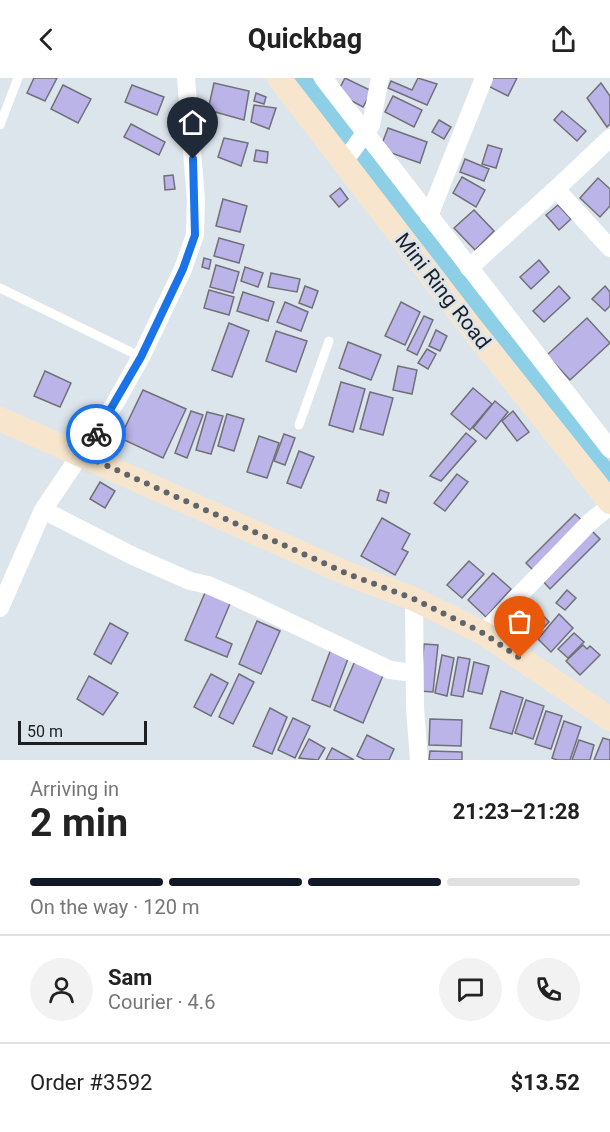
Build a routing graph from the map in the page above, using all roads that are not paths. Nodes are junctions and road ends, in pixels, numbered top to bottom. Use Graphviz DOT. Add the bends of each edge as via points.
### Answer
graph roads {
  1 [pos="18,78"];
  2 [pos="186,78"];
  3 [pos="279,78"];
  4 [pos="323,78"];
  5 [pos="380,78"];
  6 [pos="483,78"];
  7 [pos="0,125"];
  8 [pos="364,138"];
  9 [pos="610,138"];
  10 [pos="346,160"];
  11 [pos="556,189"];
  12 [pos="429,216"];
  13 [pos="610,248"];
  14 [pos="470,268"];
  15 [pos="0,288"];
  16 [pos="329,341"];
  17 [pos="141,357"];
  18 [pos="0,419"];
  19 [pos="299,425"];
  20 [pos="610,449"];
  21 [pos="81,454"];
  22 [pos="610,502"];
  23 [pos="610,506"];
  24 [pos="44,510"];
  25 [pos="414,599"];
  26 [pos="0,608"];
  27 [pos="483,633"];
  28 [pos="414,673"];
  29 [pos="610,719"];
  30 [pos="419,760"];
  1 -- 7 [label="lane"];
  2 -- 17 [label="street" via="196,200 195,235"];
  3 -- 10 [label="street, Mini Ring Road"];
  4 -- 8 [label="street"];
  5 -- 8 [label="street" via="371,125"];
  6 -- 12 [label="street"];
  8 -- 10 [label="street"];
  8 -- 12 [label="street"];
  9 -- 11 [label="street"];
  10 -- 22 [label="street, Mini Ring Road"];
  11 -- 13 [label="street"];
  11 -- 14 [label="street"];
  12 -- 14 [label="street"];
  14 -- 20 [label="street"];
  15 -- 17 [label="lane"];
  16 -- 19 [label="lane"];
  17 -- 21 [label="street"];
  18 -- 21 [label="street"];
  21 -- 24 [label="street"];
  21 -- 25 [label="street" via="348,574"];
  23 -- 27 [label="street"];
  24 -- 26 [label="street"];
  24 -- 28 [label="street" via="133,556 208,585 390,670"];
  25 -- 27 [label="street"];
  25 -- 28 [label="street"];
  27 -- 29 [label="street"];
  28 -- 30 [label="street"];
}
